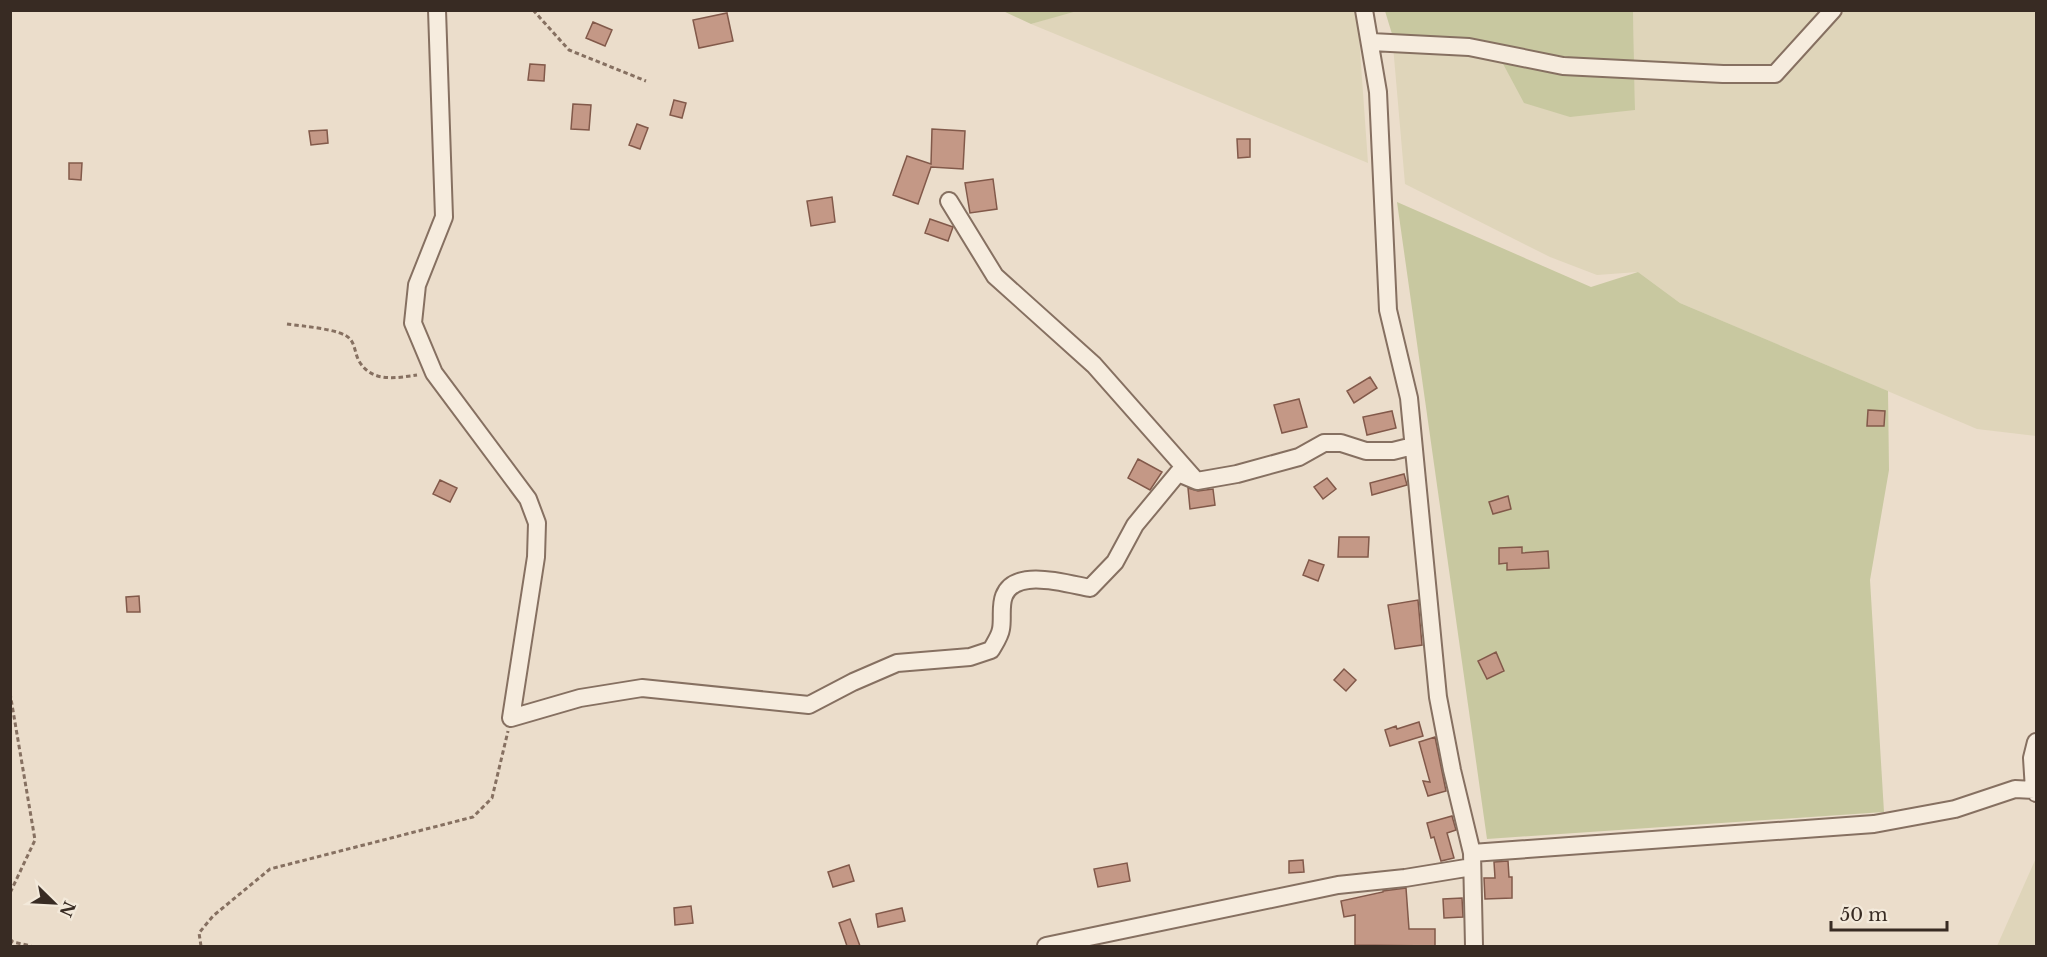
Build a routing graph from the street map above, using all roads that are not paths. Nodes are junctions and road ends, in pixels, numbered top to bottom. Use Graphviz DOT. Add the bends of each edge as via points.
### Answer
graph roads {
  1 [pos="437,10"];
  2 [pos="1364,10"];
  3 [pos="1833,10"];
  4 [pos="1371,42"];
  5 [pos="949,201"];
  6 [pos="1413,446"];
  7 [pos="1197,481"];
  8 [pos="517,687"];
  9 [pos="545,707"];
  10 [pos="2037,742"];
  11 [pos="2036,791"];
  12 [pos="1472,860"];
  13 [pos="1046,946"];
  14 [pos="1474,946"];
  1 -- 8 [label="street" via="444,217 417,285 413,323 434,373 528,499 537,523 536,557"];
  2 -- 4 [label="street"];
  3 -- 4 [label="street" via="1775,74 1563,66 1469,47"];
  4 -- 6 [label="street" via="1378,92 1388,310 1409,398"];
  5 -- 7 [label="street" via="995,276 1094,364"];
  6 -- 7 [label="street" via="1366,451 1324,442 1299,457"];
  6 -- 12 [label="street" via="1438,697"];
  7 -- 9 [label="street" via="1178,473 1135,525 1115,562 1090,588 1040,578 1011,586 1004,596 1001,630 992,650 970,657 897,663 809,705 642,688"];
  8 -- 9 [label="street"];
  8 -- 9 [label="street" via="511,718"];
  10 -- 11 [label="street" via="2032,758"];
  11 -- 12 [label="street" via="2015,789 1955,809 1874,824"];
  12 -- 13 [label="street" via="1405,878 1338,885"];
  12 -- 14 [label="street"];
}
